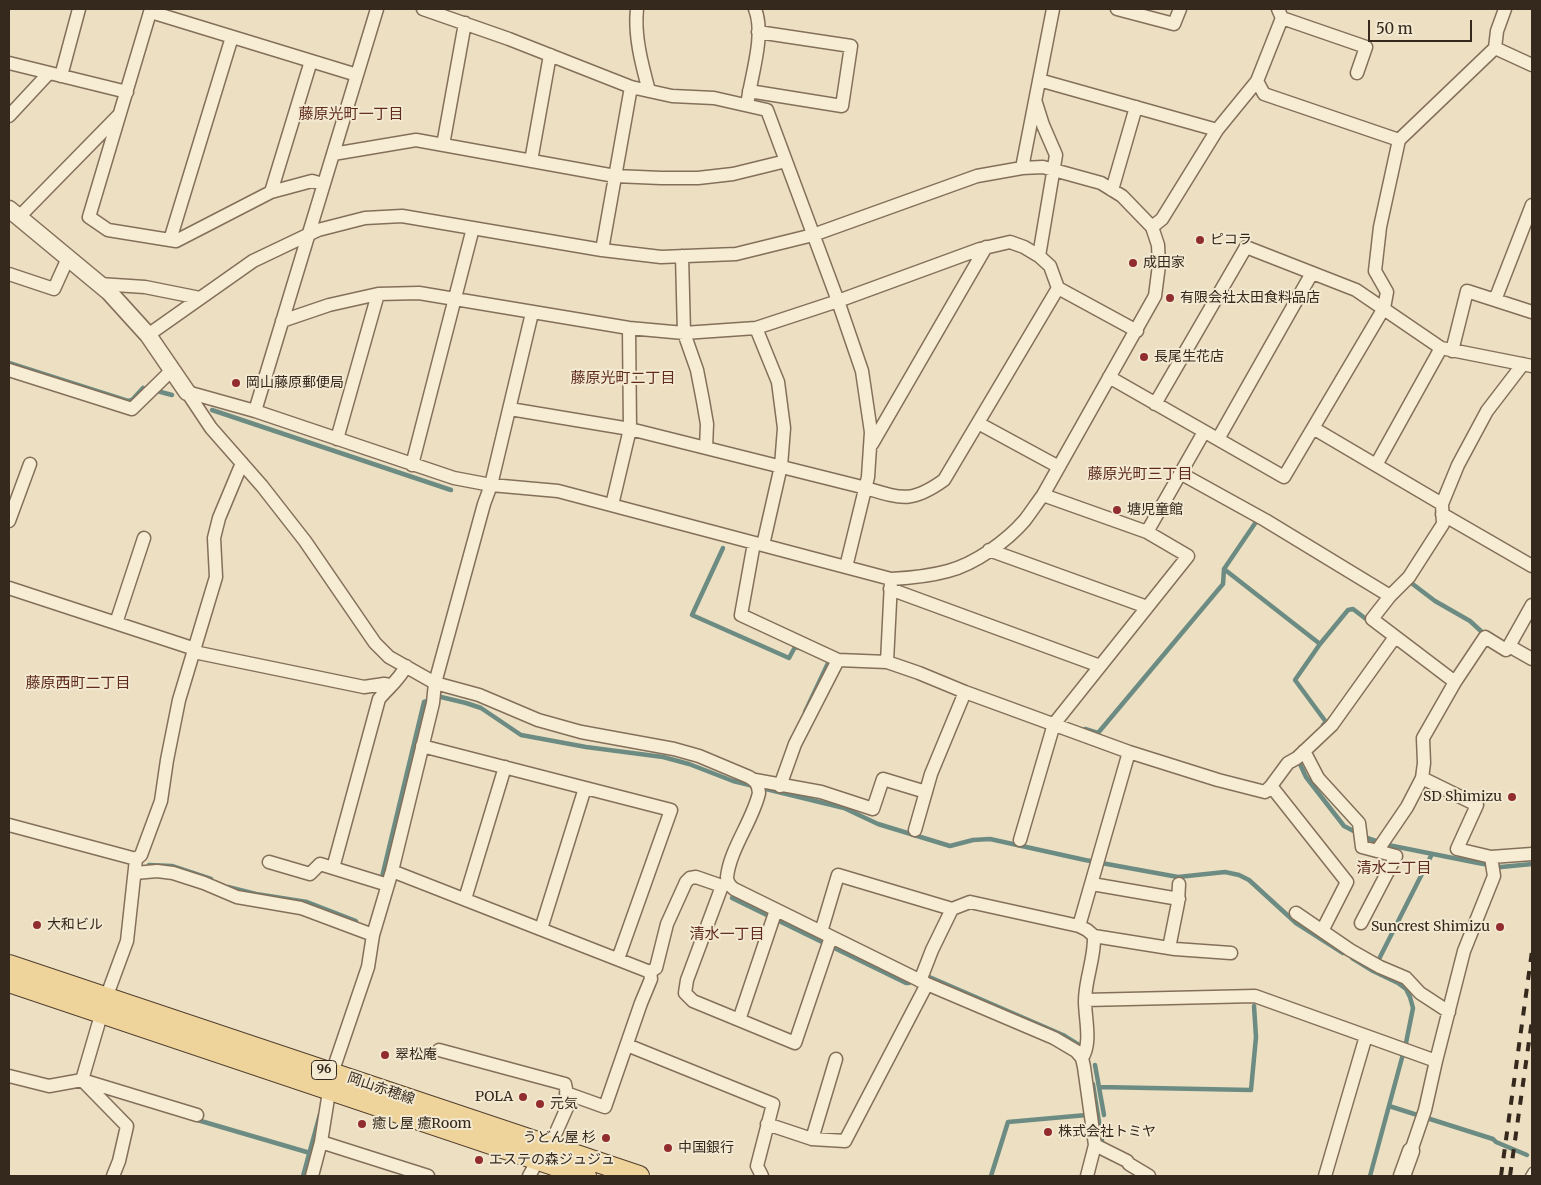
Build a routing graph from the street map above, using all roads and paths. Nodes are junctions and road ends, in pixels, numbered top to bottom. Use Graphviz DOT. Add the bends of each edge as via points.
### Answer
graph roads {
  1 [pos="79,9"];
  2 [pos="377,9"];
  3 [pos="424,9"];
  4 [pos="637,9"];
  5 [pos="755,9"];
  6 [pos="1053,9"];
  7 [pos="1117,9"];
  8 [pos="1180,9"];
  9 [pos="1505,9"];
  10 [pos="151,10"];
  11 [pos="1280,13"];
  12 [pos="465,23"];
  13 [pos="758,32"];
  14 [pos="232,37"];
  15 [pos="1495,48"];
  16 [pos="550,55"];
  17 [pos="311,61"];
  18 [pos="9,63"];
  19 [pos="1532,65"];
  20 [pos="1357,73"];
  21 [pos="55,74"];
  22 [pos="357,75"];
  23 [pos="1039,80"];
  24 [pos="1257,81"];
  25 [pos="631,87"];
  26 [pos="649,91"];
  27 [pos="749,91"];
  28 [pos="127,92"];
  29 [pos="1035,101"];
  30 [pos="747,105"];
  31 [pos="1136,107"];
  32 [pos="120,114"];
  33 [pos="9,116"];
  34 [pos="1217,130"];
  35 [pos="1399,140"];
  36 [pos="443,145"];
  37 [pos="333,154"];
  38 [pos="531,161"];
  39 [pos="786,161"];
  40 [pos="1022,168"];
  41 [pos="1053,170"];
  42 [pos="615,176"];
  43 [pos="323,184"];
  44 [pos="1112,190"];
  45 [pos="271,192"];
  46 [pos="1532,205"];
  47 [pos="14,213"];
  48 [pos="1152,226"];
  49 [pos="474,228"];
  50 [pos="308,234"];
  51 [pos="812,235"];
  52 [pos="170,240"];
  53 [pos="986,247"];
  54 [pos="602,250"];
  55 [pos="682,256"];
  56 [pos="1039,256"];
  57 [pos="68,258"];
  58 [pos="1312,273"];
  59 [pos="9,274"];
  60 [pos="99,284"];
  61 [pos="1058,288"];
  62 [pos="378,294"];
  63 [pos="200,298"];
  64 [pos="454,300"];
  65 [pos="1495,300"];
  66 [pos="838,301"];
  67 [pos="1384,308"];
  68 [pos="1532,312"];
  69 [pos="532,313"];
  70 [pos="282,321"];
  71 [pos="629,328"];
  72 [pos="756,328"];
  73 [pos="1137,331"];
  74 [pos="684,333"];
  75 [pos="148,335"];
  76 [pos="1447,349"];
  77 [pos="1528,365"];
  78 [pos="9,370"];
  79 [pos="172,370"];
  80 [pos="1109,377"];
  81 [pos="187,392"];
  82 [pos="1155,404"];
  83 [pos="510,409"];
  84 [pos="256,411"];
  85 [pos="978,423"];
  86 [pos="1313,428"];
  87 [pos="630,429"];
  88 [pos="1204,432"];
  89 [pos="337,439"];
  90 [pos="1218,439"];
  91 [pos="870,446"];
  92 [pos="706,448"];
  93 [pos="242,463"];
  94 [pos="30,464"];
  95 [pos="412,465"];
  96 [pos="1376,465"];
  97 [pos="781,466"];
  98 [pos="1058,467"];
  99 [pos="1180,473"];
  100 [pos="491,485"];
  101 [pos="866,488"];
  102 [pos="1043,495"];
  103 [pos="612,505"];
  104 [pos="1442,509"];
  105 [pos="9,521"];
  106 [pos="1147,532"];
  107 [pos="144,538"];
  108 [pos="758,544"];
  109 [pos="989,550"];
  110 [pos="1532,566"];
  111 [pos="846,567"];
  112 [pos="891,584"];
  113 [pos="9,588"];
  114 [pos="1390,596"];
  115 [pos="1532,605"];
  116 [pos="1147,607"];
  117 [pos="116,623"];
  118 [pos="1395,637"];
  119 [pos="1509,646"];
  120 [pos="194,650"];
  121 [pos="1532,659"];
  122 [pos="838,660"];
  123 [pos="887,662"];
  124 [pos="406,666"];
  125 [pos="1100,666"];
  126 [pos="1455,682"];
  127 [pos="390,686"];
  128 [pos="965,692"];
  129 [pos="434,693"];
  130 [pos="1054,724"];
  131 [pos="422,746"];
  132 [pos="1304,751"];
  133 [pos="1130,752"];
  134 [pos="505,767"];
  135 [pos="1422,778"];
  136 [pos="777,785"];
  137 [pos="757,786"];
  138 [pos="1271,786"];
  139 [pos="585,788"];
  140 [pos="926,792"];
  141 [pos="9,825"];
  142 [pos="915,830"];
  143 [pos="1020,840"];
  144 [pos="1380,846"];
  145 [pos="1532,854"];
  146 [pos="136,860"];
  147 [pos="269,862"];
  148 [pos="1492,863"];
  149 [pos="333,868"];
  150 [pos="392,871"];
  151 [pos="135,873"];
  152 [pos="1092,884"];
  153 [pos="1179,884"];
  154 [pos="388,885"];
  155 [pos="725,885"];
  156 [pos="1179,899"];
  157 [pos="465,900"];
  158 [pos="952,909"];
  159 [pos="1296,913"];
  160 [pos="775,916"];
  161 [pos="1361,923"];
  162 [pos="1079,926"];
  163 [pos="541,929"];
  164 [pos="1322,931"];
  165 [pos="373,935"];
  166 [pos="1094,936"];
  167 [pos="827,940"];
  168 [pos="1170,948"];
  169 [pos="1232,953"];
  170 [pos="618,959"];
  171 [pos="9,965"];
  172 [pos="650,972"];
  173 [pos="9,982"];
  174 [pos="923,982"];
  175 [pos="1085,1000"];
  176 [pos="104,1005"];
  177 [pos="1448,1012"];
  178 [pos="740,1020"];
  179 [pos="1366,1036"];
  180 [pos="627,1045"];
  181 [pos="439,1050"];
  182 [pos="1082,1058"];
  183 [pos="836,1059"];
  184 [pos="1436,1061"];
  185 [pos="9,1076"];
  186 [pos="82,1080"];
  187 [pos="331,1081"];
  188 [pos="566,1093"];
  189 [pos="197,1115"];
  190 [pos="767,1124"];
  191 [pos="812,1139"];
  192 [pos="321,1142"];
  193 [pos="1100,1148"];
  194 [pos="1411,1151"];
  195 [pos="539,1161"];
  196 [pos="1532,1171"];
  197 [pos="113,1176"];
  198 [pos="312,1176"];
  199 [pos="428,1176"];
  200 [pos="586,1176"];
  201 [pos="639,1176"];
  202 [pos="762,1176"];
  203 [pos="1086,1176"];
  204 [pos="1149,1176"];
  205 [pos="1325,1176"];
  206 [pos="1402,1176"];
  207 [pos="1529,1176"];
  1 -- 21 [label="street"];
  2 -- 22 [label="street"];
  3 -- 12 [label="street"];
  4 -- 26 [label="street" via="640,55"];
  5 -- 13 [label="street" via="759,19"];
  6 -- 23 [label="street"];
  7 -- 8 [label="street" via="1174,24"];
  9 -- 15 [label="street"];
  10 -- 14 [label="street"];
  10 -- 28 [label="street"];
  11 -- 20 [label="street" via="1366,47"];
  11 -- 24 [label="street"];
  12 -- 16 [label="street"];
  12 -- 36 [label="street"];
  13 -- 27 [label="street"];
  13 -- 27 [label="street" via="851,46 842,106"];
  14 -- 17 [label="street"];
  14 -- 52 [label="street"];
  15 -- 19 [label="street"];
  15 -- 35 [label="street"];
  16 -- 25 [label="street"];
  16 -- 38 [label="street"];
  17 -- 22 [label="street"];
  17 -- 45 [label="street"];
  18 -- 21 [label="street"];
  21 -- 28 [label="street"];
  21 -- 33 [label="street"];
  22 -- 37 [label="street"];
  23 -- 29 [label="street"];
  23 -- 31 [label="street"];
  24 -- 34 [label="street"];
  24 -- 35 [label="street" via="1264,94"];
  25 -- 26 [label="street"];
  25 -- 42 [label="street"];
  26 -- 30 [label="street"];
  27 -- 30 [label="street"];
  28 -- 32 [label="street"];
  29 -- 40 [label="street"];
  29 -- 41 [label="street" via="1056,155"];
  30 -- 39 [label="street" via="767,110"];
  31 -- 34 [label="street"];
  31 -- 44 [label="street"];
  32 -- 47 [label="street"];
  32 -- 52 [label="street" via="89,217 108,230"];
  34 -- 48 [label="street" via="1162,219"];
  35 -- 67 [label="street" via="1380,227 1375,271 1387,292"];
  36 -- 37 [label="street" via="416,140"];
  36 -- 38 [label="street"];
  37 -- 43 [label="street"];
  38 -- 42 [label="street"];
  39 -- 42 [label="street" via="733,174 698,178"];
  39 -- 51 [label="street"];
  40 -- 41 [label="street"];
  40 -- 51 [label="street" via="977,176"];
  41 -- 44 [label="street" via="1101,183"];
  41 -- 56 [label="street"];
  42 -- 54 [label="street"];
  43 -- 45 [label="street" via="312,181"];
  43 -- 50 [label="street"];
  44 -- 48 [label="street"];
  45 -- 52 [label="street" via="176,241"];
  46 -- 65 [label="street"];
  47 -- 57 [label="street"];
  48 -- 73 [label="street" via="1158,245 1159,266 1155,296"];
  49 -- 50 [label="street" via="392,216 364,218"];
  49 -- 54 [label="street"];
  49 -- 64 [label="street"];
  50 -- 63 [label="street" via="253,262"];
  50 -- 70 [label="street"];
  51 -- 55 [label="street" via="736,254"];
  51 -- 66 [label="street"];
  53 -- 56 [label="street" via="1010,242"];
  53 -- 66 [label="street"];
  53 -- 91 [label="street"];
  54 -- 55 [label="street" via="661,257"];
  55 -- 74 [label="street"];
  56 -- 61 [label="street" via="1050,266"];
  57 -- 59 [label="street" via="54,289"];
  57 -- 60 [label="street"];
  58 -- 67 [label="street" via="1356,290"];
  58 -- 82 [label="street" via="1246,247"];
  58 -- 90 [label="street"];
  60 -- 63 [label="street" via="146,287"];
  60 -- 75 [label="street"];
  61 -- 73 [label="street"];
  61 -- 85 [label="street"];
  62 -- 64 [label="street" via="419,293"];
  62 -- 70 [label="street" via="329,305"];
  62 -- 89 [label="street"];
  63 -- 75 [label="street"];
  64 -- 69 [label="street"];
  64 -- 95 [label="street"];
  65 -- 68 [label="street"];
  65 -- 76 [label="street" via="1467,291"];
  66 -- 72 [label="street"];
  66 -- 91 [label="street" via="862,372"];
  67 -- 76 [label="street"];
  67 -- 86 [label="street"];
  69 -- 71 [label="street"];
  69 -- 83 [label="street"];
  70 -- 84 [label="street"];
  71 -- 74 [label="street"];
  71 -- 87 [label="street"];
  72 -- 74 [label="street"];
  72 -- 97 [label="street" via="778,382 784,428"];
  73 -- 80 [label="street"];
  74 -- 92 [label="street" via="697,370 703,401 707,424"];
  75 -- 79 [label="street"];
  76 -- 77 [label="street"];
  76 -- 96 [label="street"];
  77 -- 104 [label="street" via="1487,411 1458,465"];
  78 -- 79 [label="street" via="132,409"];
  79 -- 81 [label="street"];
  80 -- 82 [label="street"];
  80 -- 98 [label="street"];
  81 -- 84 [label="street"];
  81 -- 93 [label="street" via="211,428"];
  82 -- 88 [label="street"];
  83 -- 87 [label="street"];
  83 -- 100 [label="street"];
  84 -- 89 [label="street"];
  85 -- 98 [label="street"];
  85 -- 101 [label="street" via="944,480 927,493 893,496"];
  86 -- 90 [label="street" via="1284,477"];
  86 -- 96 [label="street"];
  87 -- 92 [label="street"];
  87 -- 103 [label="street"];
  88 -- 90 [label="street"];
  88 -- 99 [label="street"];
  89 -- 95 [label="street"];
  91 -- 101 [label="street"];
  92 -- 97 [label="street"];
  93 -- 120 [label="street" via="217,525 214,538 216,577"];
  93 -- 124 [label="street" via="306,541 375,643 389,657"];
  94 -- 105 [label="street"];
  95 -- 100 [label="street"];
  96 -- 104 [label="street"];
  97 -- 101 [label="street"];
  97 -- 108 [label="street"];
  98 -- 102 [label="street"];
  99 -- 106 [label="street"];
  99 -- 114 [label="street"];
  100 -- 103 [label="street" via="558,490"];
  100 -- 129 [label="street"];
  101 -- 111 [label="street"];
  102 -- 106 [label="street"];
  102 -- 109 [label="street" via="1025,520"];
  103 -- 108 [label="street"];
  104 -- 110 [label="street"];
  104 -- 114 [label="street" via="1443,524 1410,577"];
  106 -- 116 [label="street" via="1188,556"];
  107 -- 117 [label="street"];
  108 -- 111 [label="street"];
  108 -- 122 [label="street" via="742,615"];
  109 -- 112 [label="street" via="950,570"];
  109 -- 116 [label="street"];
  111 -- 112 [label="street"];
  112 -- 123 [label="street"];
  112 -- 125 [label="street"];
  113 -- 117 [label="street"];
  114 -- 118 [label="street" via="1372,619"];
  115 -- 119 [label="street"];
  116 -- 125 [label="street"];
  117 -- 120 [label="street"];
  118 -- 126 [label="street"];
  118 -- 132 [label="street" via="1332,726"];
  119 -- 121 [label="street"];
  119 -- 126 [label="street" via="1506,650 1485,637"];
  120 -- 127 [label="street" via="364,687"];
  120 -- 146 [label="street" via="178,709 161,801 141,855"];
  122 -- 123 [label="street"];
  122 -- 136 [label="street"];
  123 -- 128 [label="street"];
  124 -- 127 [label="street" via="401,677"];
  124 -- 129 [label="street"];
  125 -- 130 [label="street"];
  126 -- 135 [label="street" via="1423,738"];
  127 -- 149 [label="street" via="379,699"];
  128 -- 130 [label="street"];
  128 -- 140 [label="street"];
  129 -- 131 [label="street"];
  129 -- 137 [label="street" via="480,695 564,728 699,756"];
  130 -- 133 [label="street"];
  130 -- 143 [label="street"];
  131 -- 134 [label="street"];
  131 -- 150 [label="street"];
  132 -- 138 [label="street" via="1288,763"];
  132 -- 144 [label="street" via="1318,778 1359,823 1362,847"];
  133 -- 138 [label="street" via="1265,792"];
  133 -- 152 [label="street"];
  134 -- 139 [label="street"];
  134 -- 157 [label="street"];
  135 -- 144 [label="street"];
  135 -- 148 [label="street" via="1477,805 1457,850"];
  136 -- 137 [label="street"];
  136 -- 140 [label="street" via="821,792 873,809 883,779"];
  137 -- 155 [label="street"];
  138 -- 164 [label="street" via="1347,882"];
  139 -- 163 [label="street"];
  139 -- 170 [label="street" via="671,810"];
  140 -- 142 [label="street"];
  141 -- 146 [label="street"];
  144 -- 161 [label="street" via="1396,856"];
  145 -- 148 [label="street"];
  146 -- 151 [label="street"];
  147 -- 149 [label="street" via="310,874 320,864"];
  148 -- 177 [label="street" via="1494,876 1464,951"];
  149 -- 154 [label="street"];
  150 -- 154 [label="street"];
  150 -- 157 [label="street"];
  151 -- 165 [label="street" via="173,873 237,897 301,908"];
  151 -- 176 [label="street" via="127,941"];
  152 -- 156 [label="street"];
  152 -- 162 [label="street"];
  153 -- 156 [label="street"];
  154 -- 165 [label="street"];
  155 -- 160 [label="street"];
  155 -- 172 [label="street" via="696,877 686,882 667,924 656,968"];
  155 -- 178 [label="street" via="685,993 693,1001"];
  156 -- 168 [label="street"];
  157 -- 163 [label="street"];
  158 -- 162 [label="street" via="970,902"];
  158 -- 167 [label="street" via="838,875"];
  158 -- 174 [label="street" via="932,950"];
  159 -- 164 [label="street"];
  160 -- 167 [label="street"];
  160 -- 178 [label="street"];
  162 -- 166 [label="street"];
  163 -- 170 [label="street"];
  164 -- 177 [label="street" via="1377,965 1406,978 1420,993"];
  165 -- 187 [label="street" via="368,967"];
  166 -- 168 [label="street"];
  166 -- 175 [label="street"];
  167 -- 174 [label="street"];
  167 -- 178 [label="street" via="795,1043"];
  168 -- 169 [label="street"];
  170 -- 172 [label="street"];
  171 -- 176 [label="main road, 岡山赤穂線 / 96"];
  172 -- 180 [label="street" via="651,979"];
  173 -- 176 [label="main road, 岡山赤穂線 / 96"];
  174 -- 182 [label="street" via="1054,1038"];
  174 -- 191 [label="street" via="845,1141"];
  175 -- 179 [label="street" via="1255,996"];
  175 -- 182 [label="street" via="1087,1050"];
  176 -- 186 [label="street"];
  176 -- 187 [label="main road, 岡山赤穂線 / 96"];
  177 -- 184 [label="street"];
  179 -- 184 [label="street"];
  179 -- 205 [label="street"];
  180 -- 188 [label="street" via="605,1107"];
  180 -- 190 [label="street" via="772,1104"];
  181 -- 188 [label="street" via="564,1084"];
  182 -- 193 [label="street" via="1090,1115"];
  183 -- 191 [label="street"];
  184 -- 194 [label="street"];
  185 -- 186 [label="street" via="49,1086"];
  186 -- 189 [label="street"];
  186 -- 197 [label="street" via="127,1126"];
  187 -- 192 [label="street"];
  187 -- 195 [label="main road, 岡山赤穂線 / 96"];
  188 -- 195 [label="street" via="569,1103"];
  190 -- 191 [label="street"];
  190 -- 202 [label="street" via="757,1166"];
  192 -- 198 [label="street"];
  192 -- 199 [label="street"];
  193 -- 203 [label="street"];
  193 -- 204 [label="street"];
  194 -- 206 [label="street"];
  195 -- 200 [label="main road, 岡山赤穂線 / 96"];
  195 -- 201 [label="main road, 岡山赤穂線 / 96"];
  196 -- 207 [label="lane"];
}
